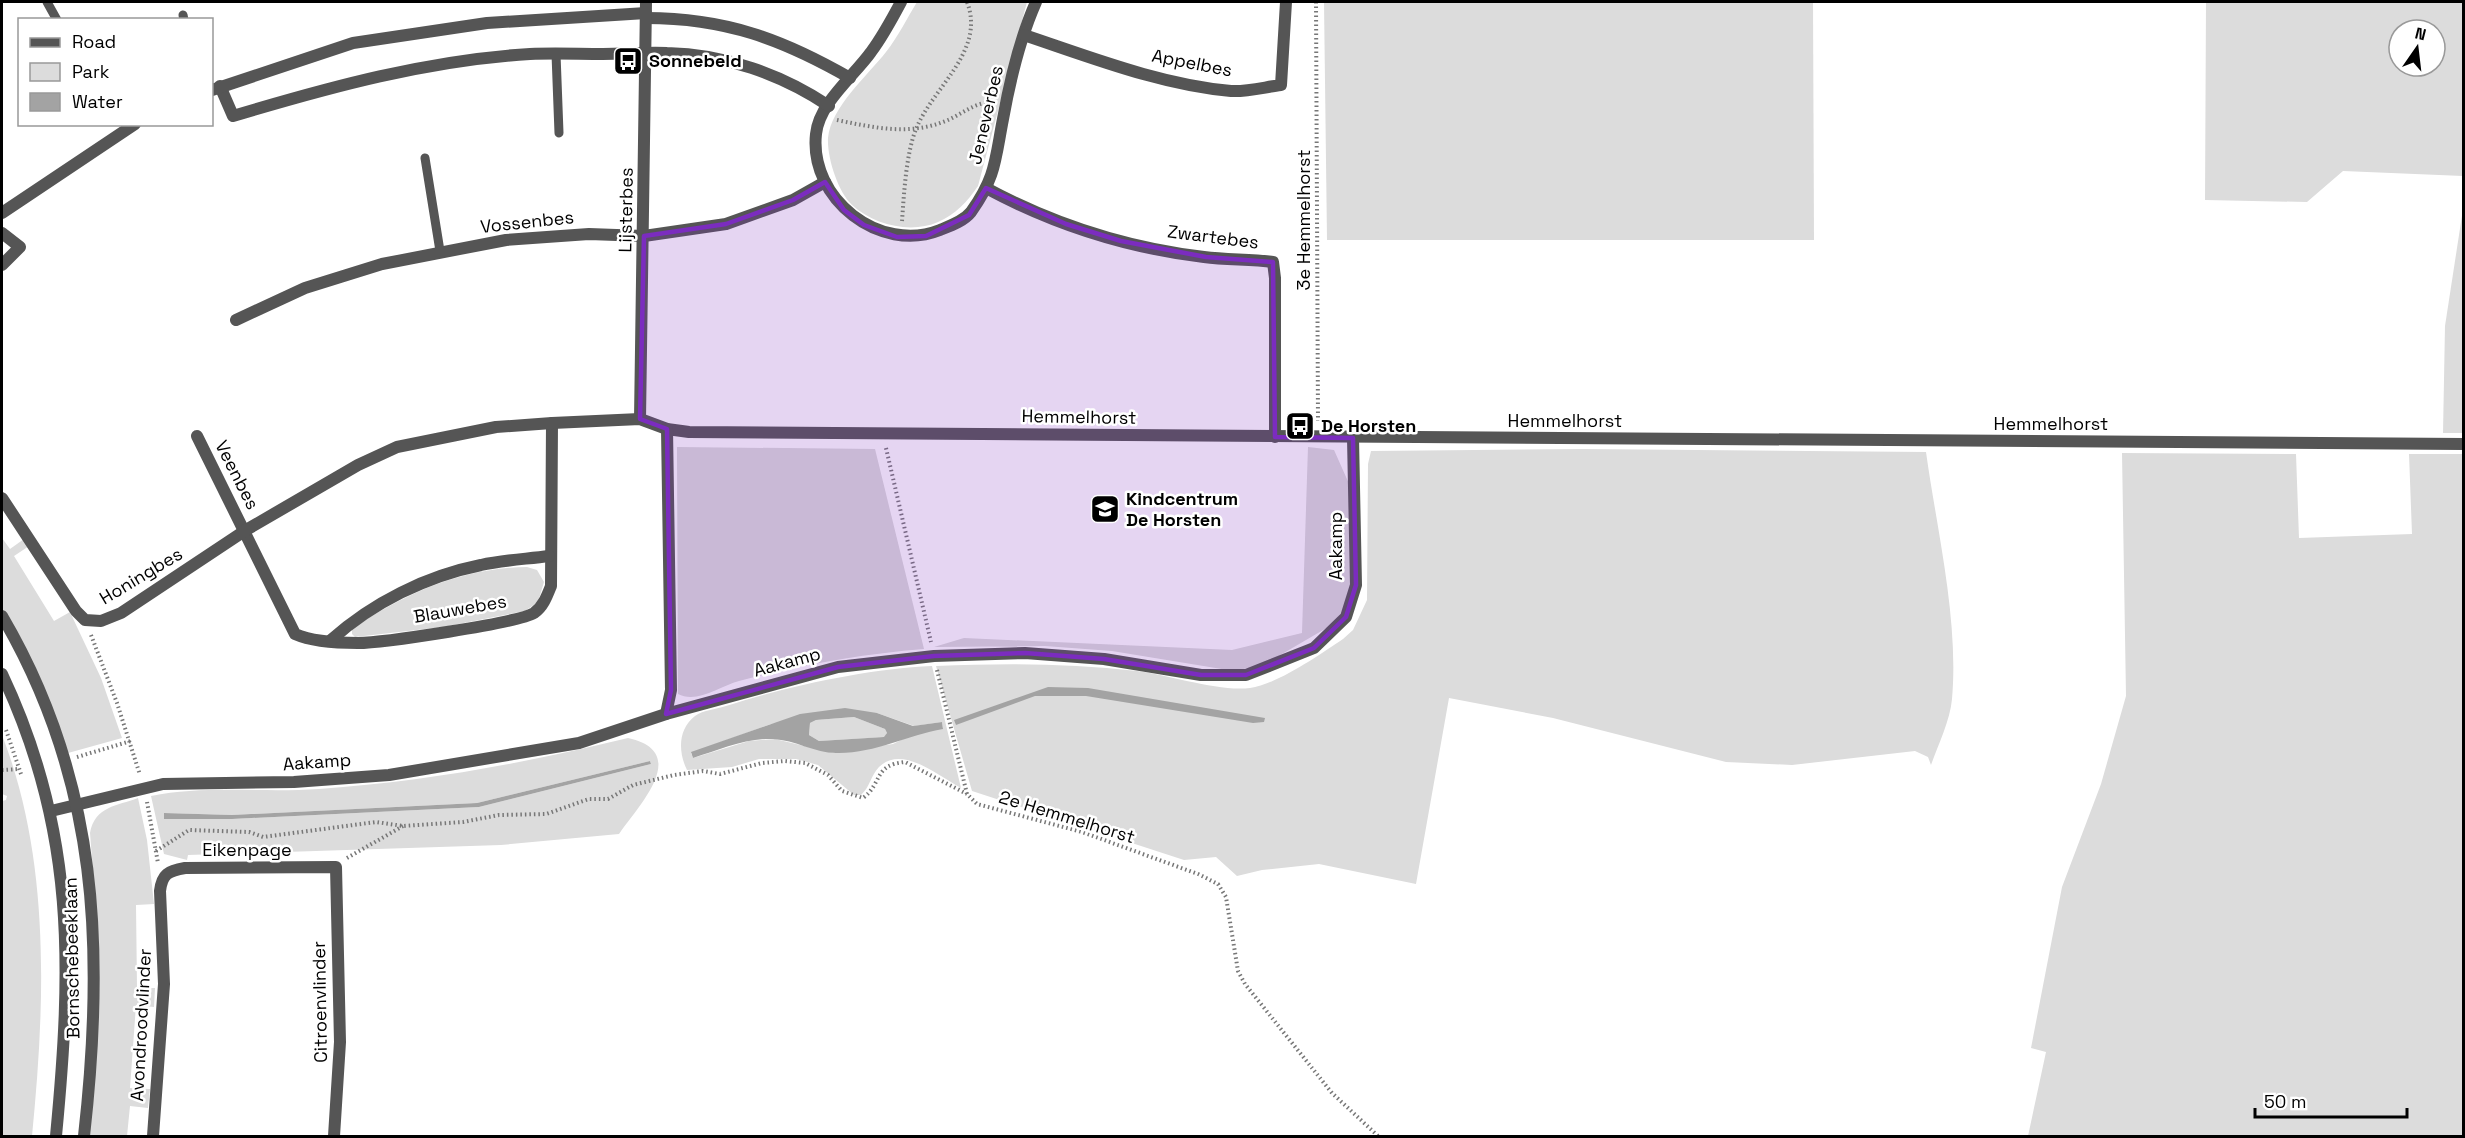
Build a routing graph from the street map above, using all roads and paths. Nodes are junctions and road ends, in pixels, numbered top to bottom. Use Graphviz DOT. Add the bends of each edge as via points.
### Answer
graph roads {
  1 [pos="47,2"];
  2 [pos="901,2"];
  3 [pos="967,2"];
  4 [pos="1036,2"];
  5 [pos="1316,2"];
  6 [pos="1286,4"];
  7 [pos="646,11"];
  8 [pos="56,18"];
  9 [pos="1024,35"];
  10 [pos="556,54"];
  11 [pos="646,54"];
  12 [pos="850,78"];
  13 [pos="214,88"];
  14 [pos="1006,104"];
  15 [pos="829,106"];
  16 [pos="822,117"];
  17 [pos="132,126"];
  18 [pos="916,130"];
  19 [pos="559,133"];
  20 [pos="425,158"];
  21 [pos="825,182"];
  22 [pos="986,188"];
  23 [pos="2,213"];
  24 [pos="2,233"];
  25 [pos="644,236"];
  26 [pos="900,237"];
  27 [pos="440,251"];
  28 [pos="2,265"];
  29 [pos="236,320"];
  30 [pos="640,419"];
  31 [pos="552,423"];
  32 [pos="667,429"];
  33 [pos="882,434"];
  34 [pos="197,436"];
  35 [pos="1275,437"];
  36 [pos="1318,438"];
  37 [pos="1353,438"];
  38 [pos="2463,444"];
  39 [pos="2,498"];
  40 [pos="246,530"];
  41 [pos="549,556"];
  42 [pos="2,616"];
  43 [pos="85,620"];
  44 [pos="331,640"];
  45 [pos="934,656"];
  46 [pos="2,674"];
  47 [pos="666,714"];
  48 [pos="6,728"];
  49 [pos="19,769"];
  50 [pos="2,770"];
  51 [pos="22,779"];
  52 [pos="144,789"];
  53 [pos="967,794"];
  54 [pos="76,806"];
  55 [pos="51,811"];
  56 [pos="403,826"];
  57 [pos="156,851"];
  58 [pos="336,867"];
  59 [pos="161,879"];
  60 [pos="56,1137"];
  61 [pos="84,1137"];
  62 [pos="153,1137"];
  63 [pos="334,1137"];
  64 [pos="1378,1137"];
  1 -- 8 [label="lane"];
  2 -- 12 [label="street, Jeneverbes" via="871,53"];
  3 -- 18 [label="path" via="972,29 964,55 935,93"];
  4 -- 9 [label="street, Jeneverbes"];
  5 -- 36 [label="path, 3e Hemmelhorst"];
  6 -- 9 [label="street, Appelbes" via="1281,85 1232,91 1134,70"];
  7 -- 11 [label="street, Lijsterbes"];
  7 -- 12 [label="street" via="763,35 819,59"];
  7 -- 13 [label="street" via="487,23 352,43"];
  9 -- 14 [label="street, Jeneverbes"];
  10 -- 11 [label="street"];
  10 -- 13 [label="street" via="461,62 394,73 233,116"];
  10 -- 19 [label="lane"];
  11 -- 15 [label="street" via="697,55 739,64 790,84"];
  11 -- 25 [label="street, Lijsterbes"];
  12 -- 15 [label="street, Jeneverbes"];
  14 -- 18 [label="path" via="980,103 947,121"];
  14 -- 22 [label="street, Jeneverbes" via="996,165"];
  15 -- 16 [label="street, Jeneverbes"];
  16 -- 18 [label="path" via="897,131"];
  16 -- 21 [label="street, Jeneverbes" via="816,136"];
  17 -- 23 [label="street"];
  18 -- 26 [label="path"];
  20 -- 27 [label="lane"];
  21 -- 25 [label="street, Vossenbes" via="793,200 726,224"];
  21 -- 26 [label="street, Jeneverbes" via="844,210 864,225"];
  22 -- 26 [label="street, Jeneverbes" via="969,215 926,236"];
  22 -- 35 [label="street, Zwartebes" via="1066,224 1121,241 1206,257 1273,262"];
  24 -- 28 [label="street" via="20,247"];
  25 -- 27 [label="street, Vossenbes" via="588,234 506,240"];
  25 -- 30 [label="street, Lijsterbes"];
  27 -- 29 [label="street, Vossenbes" via="305,288"];
  30 -- 31 [label="street, Honingbes"];
  30 -- 32 [label="street, Hemmelhorst"];
  31 -- 40 [label="street, Honingbes" via="496,427 397,447 358,465"];
  31 -- 41 [label="street, Blauwebes"];
  32 -- 33 [label="street, Hemmelhorst"];
  32 -- 47 [label="street" via="671,690"];
  33 -- 35 [label="street, Hemmelhorst"];
  33 -- 45 [label="path"];
  34 -- 40 [label="street, Veenbes"];
  35 -- 36 [label="street, Hemmelhorst"];
  36 -- 37 [label="street, Hemmelhorst"];
  37 -- 38 [label="street, Hemmelhorst"];
  37 -- 45 [label="street, Aakamp" via="1356,585 1346,617 1314,648 1246,675 1201,675 1104,659 1025,653"];
  39 -- 43 [label="street, Honingbes" via="69,602"];
  40 -- 43 [label="street, Honingbes" via="121,613 101,621"];
  40 -- 44 [label="street, Blauwebes" via="295,634 308,640"];
  41 -- 44 [label="street, Blauwebes" via="480,565 429,581 380,603"];
  41 -- 44 [label="street, Blauwebes" via="551,586 533,614 431,634 359,643"];
  42 -- 54 [label="street, Bornschebeeklaan" via="42,694 63,752"];
  43 -- 52 [label="path"];
  45 -- 47 [label="street, Aakamp" via="838,667"];
  45 -- 53 [label="path"];
  46 -- 55 [label="street, Bornschebeeklaan" via="36,756"];
  47 -- 52 [label="street, Aakamp" via="579,743 389,775 294,782 163,784"];
  48 -- 49 [label="path"];
  49 -- 50 [label="path"];
  49 -- 51 [label="path"];
  52 -- 54 [label="street, Aakamp"];
  52 -- 57 [label="path"];
  53 -- 56 [label="path" via="905,762 881,770 870,793 863,798 855,797 842,791 828,775 805,763 785,761 633,785 608,799 589,799 546,814"];
  53 -- 64 [label="path, 2e Hemmelhorst" via="977,804 1082,832 1218,884 1226,897 1236,963 1245,984 1332,1093"];
  54 -- 55 [label="street, Aakamp"];
  54 -- 61 [label="street, Bornschebeeklaan" via="88,859 93,914 94,999"];
  55 -- 60 [label="street, Bornschebeeklaan" via="61,870 66,973"];
  56 -- 57 [label="path" via="376,822 263,837 249,832 189,831"];
  56 -- 58 [label="path"];
  57 -- 59 [label="path"];
  58 -- 59 [label="street, Eikenpage" via="185,868 169,872"];
  58 -- 63 [label="street, Citroenvlinder" via="340,1042"];
  59 -- 62 [label="street, Avondroodvlinder" via="164,984"];
}
